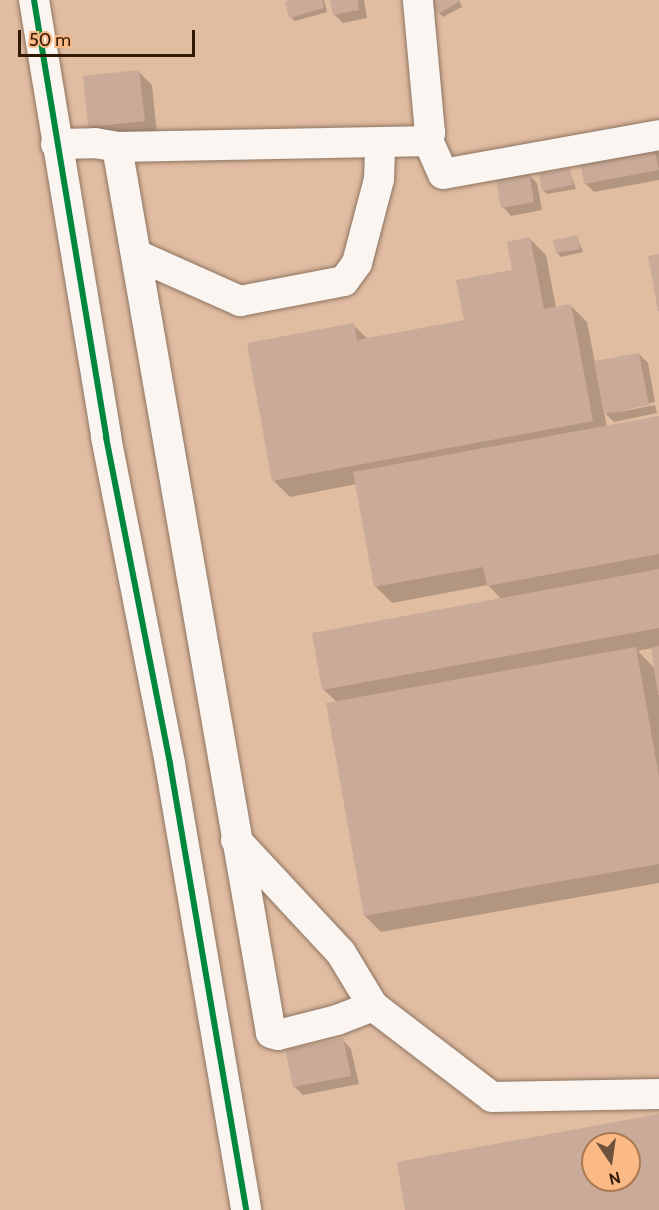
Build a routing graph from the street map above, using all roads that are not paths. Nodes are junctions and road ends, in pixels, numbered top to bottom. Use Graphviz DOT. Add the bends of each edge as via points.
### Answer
graph roads {
  1 [pos="34,0"];
  2 [pos="418,0"];
  3 [pos="659,135"];
  4 [pos="427,138"];
  5 [pos="380,143"];
  6 [pos="56,144"];
  7 [pos="117,147"];
  8 [pos="139,256"];
  9 [pos="236,840"];
  10 [pos="373,1006"];
  11 [pos="659,1094"];
  12 [pos="246,1210"];
  1 -- 6 [label="street"];
  2 -- 4 [label="street" via="430,133"];
  3 -- 4 [label="street" via="442,174"];
  4 -- 5 [label="street"];
  5 -- 7 [label="street"];
  5 -- 8 [label="street" via="379,179 357,264 344,281 240,301"];
  6 -- 7 [label="street"];
  6 -- 12 [label="street" via="106,437 170,764"];
  7 -- 8 [label="street"];
  8 -- 9 [label="street"];
  9 -- 10 [label="street" via="341,953"];
  9 -- 10 [label="street" via="271,1033 278,1035 337,1020"];
  10 -- 11 [label="street" via="492,1097"];
}
